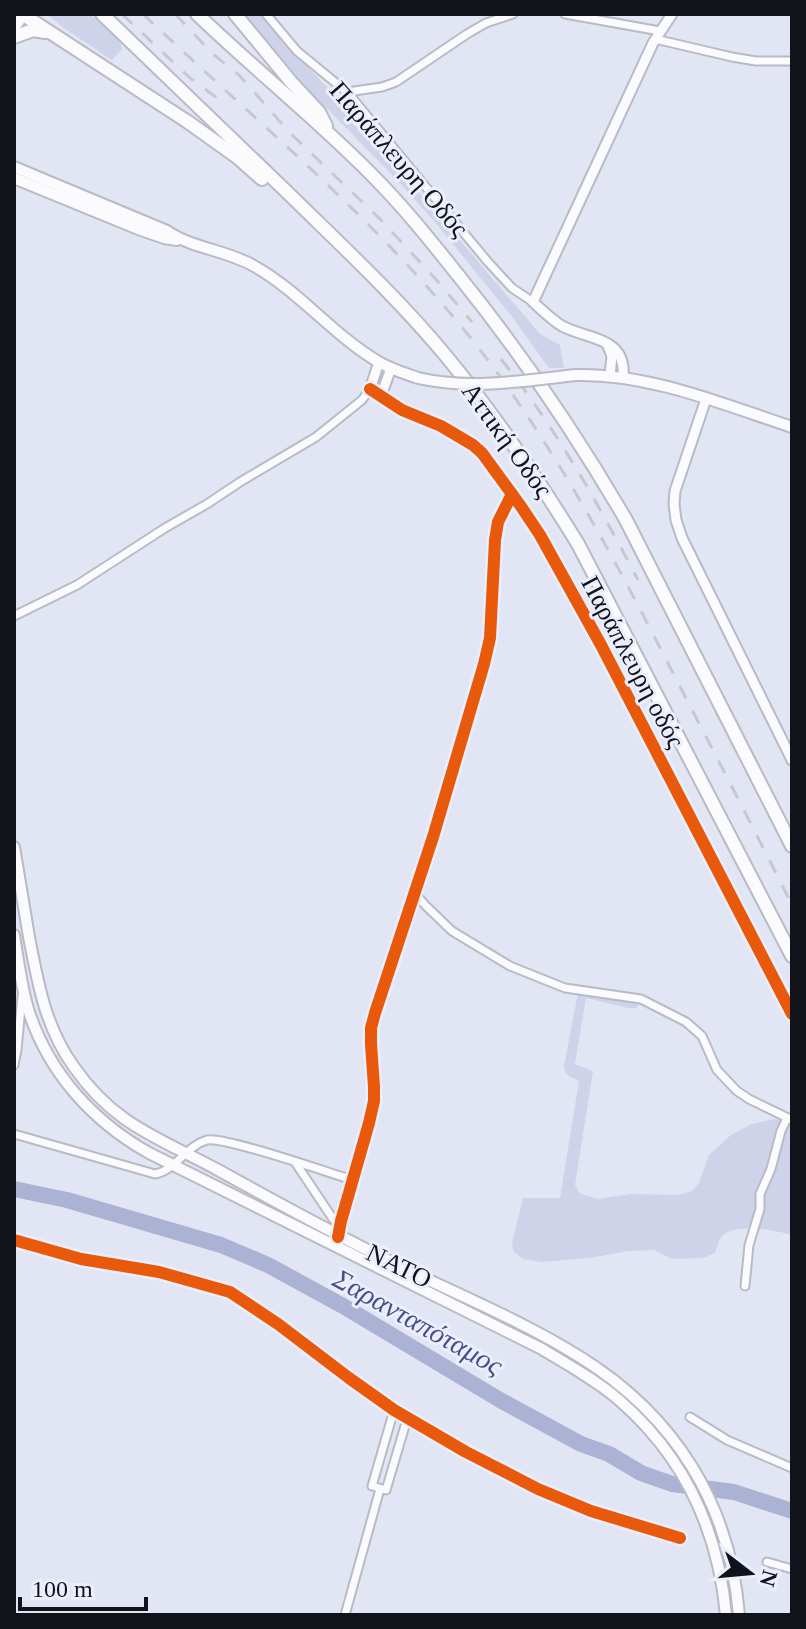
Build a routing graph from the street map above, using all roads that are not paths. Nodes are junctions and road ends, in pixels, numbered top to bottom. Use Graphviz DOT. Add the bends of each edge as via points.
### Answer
graph roads {
  1 [pos="23,14"];
  2 [pos="102,14"];
  3 [pos="197,14"];
  4 [pos="235,14"];
  5 [pos="266,14"];
  6 [pos="513,14"];
  7 [pos="565,14"];
  8 [pos="672,14"];
  9 [pos="14,28"];
  10 [pos="52,35"];
  11 [pos="658,35"];
  12 [pos="14,37"];
  13 [pos="792,61"];
  14 [pos="347,92"];
  15 [pos="330,134"];
  16 [pos="14,167"];
  17 [pos="14,178"];
  18 [pos="321,225"];
  19 [pos="183,240"];
  20 [pos="533,302"];
  21 [pos="606,343"];
  22 [pos="379,362"];
  23 [pos="391,368"];
  24 [pos="610,376"];
  25 [pos="623,378"];
  26 [pos="370,389"];
  27 [pos="381,396"];
  28 [pos="706,399"];
  29 [pos="792,427"];
  30 [pos="512,494"];
  31 [pos="14,616"];
  32 [pos="792,760"];
  33 [pos="792,846"];
  34 [pos="14,847"];
  35 [pos="414,892"];
  36 [pos="14,935"];
  37 [pos="792,956"];
  38 [pos="23,986"];
  39 [pos="792,1014"];
  40 [pos="14,1065"];
  41 [pos="789,1119"];
  42 [pos="14,1134"];
  43 [pos="185,1153"];
  44 [pos="295,1162"];
  45 [pos="173,1165"];
  46 [pos="353,1180"];
  47 [pos="341,1221"];
  48 [pos="338,1237"];
  49 [pos="14,1240"];
  50 [pos="745,1286"];
  51 [pos="394,1410"];
  52 [pos="690,1417"];
  53 [pos="407,1419"];
  54 [pos="792,1468"];
  55 [pos="379,1488"];
  56 [pos="680,1538"];
  57 [pos="767,1562"];
  58 [pos="792,1569"];
  59 [pos="345,1615"];
  60 [pos="726,1615"];
  61 [pos="739,1615"];
  1 -- 9 [label="main road"];
  1 -- 10 [label="highway"];
  2 -- 18 [label="highway, Αττική Οδός"];
  3 -- 15 [label="highway"];
  4 -- 15 [label="highway" via="319,112"];
  5 -- 14 [label="street, Παράπλευρη Οδός" via="297,51"];
  6 -- 14 [label="street" via="467,34 396,82"];
  7 -- 11 [label="street"];
  8 -- 11 [label="street"];
  10 -- 12 [label="highway" via="33,30"];
  10 -- 18 [label="highway" via="188,122"];
  11 -- 13 [label="street" via="732,57"];
  11 -- 20 [label="street"];
  14 -- 20 [label="street, Παράπλευρη Οδός" via="488,262"];
  15 -- 33 [label="highway" via="408,213 497,324 600,476"];
  16 -- 19 [label="main road"];
  17 -- 19 [label="main road" via="141,230"];
  18 -- 37 [label="highway, Αττική Οδός" via="445,355 550,498"];
  19 -- 22 [label="main road" via="253,265"];
  20 -- 21 [label="street" via="563,326"];
  21 -- 24 [label="street" via="612,356"];
  21 -- 25 [label="street" via="620,356"];
  22 -- 23 [label="main road"];
  22 -- 26 [label="street"];
  23 -- 24 [label="main road, bridge" via="418,378 475,385"];
  23 -- 27 [label="street"];
  24 -- 25 [label="main road"];
  25 -- 28 [label="main road"];
  26 -- 27 [label="street, Παράπλευρη οδός"];
  26 -- 31 [label="street" via="316,437 77,585"];
  27 -- 30 [label="street, Παράπλευρη οδός" via="473,445"];
  28 -- 29 [label="main road"];
  28 -- 32 [label="street" via="679,475 676,520"];
  30 -- 35 [label="street" via="498,522 493,553 490,638"];
  30 -- 39 [label="street, Παράπλευρη οδός" via="601,645"];
  34 -- 43 [label="main road, ΝΑΤΟ" via="37,983 58,1042 86,1084 117,1115"];
  35 -- 41 [label="street" via="466,941 526,974 565,988 641,999 686,1022 702,1036 717,1070 737,1091"];
  35 -- 46 [label="street" via="371,1028 374,1101"];
  36 -- 38 [label="main road, ΝΑΤΟ"];
  38 -- 40 [label="street"];
  38 -- 45 [label="main road, ΝΑΤΟ" via="45,1051 74,1093 108,1127"];
  41 -- 50 [label="street" via="760,1194"];
  42 -- 45 [label="street" via="155,1174"];
  43 -- 44 [label="street" via="211,1139"];
  43 -- 45 [label="street"];
  43 -- 48 [label="main road, ΝΑΤΟ"];
  44 -- 46 [label="street"];
  44 -- 47 [label="street" via="333,1219"];
  45 -- 60 [label="main road, ΝΑΤΟ" via="542,1349 617,1399 656,1436 698,1503 710,1531"];
  46 -- 47 [label="street"];
  47 -- 48 [label="street"];
  48 -- 61 [label="main road, ΝΑΤΟ" via="545,1336 623,1387 665,1427 709,1497 730,1556"];
  49 -- 51 [label="street" via="230,1292"];
  51 -- 53 [label="street"];
  51 -- 55 [label="street"];
  52 -- 54 [label="street" via="727,1440"];
  53 -- 55 [label="street"];
  53 -- 56 [label="street" via="538,1489"];
  55 -- 59 [label="street"];
  57 -- 58 [label="street"];
}
